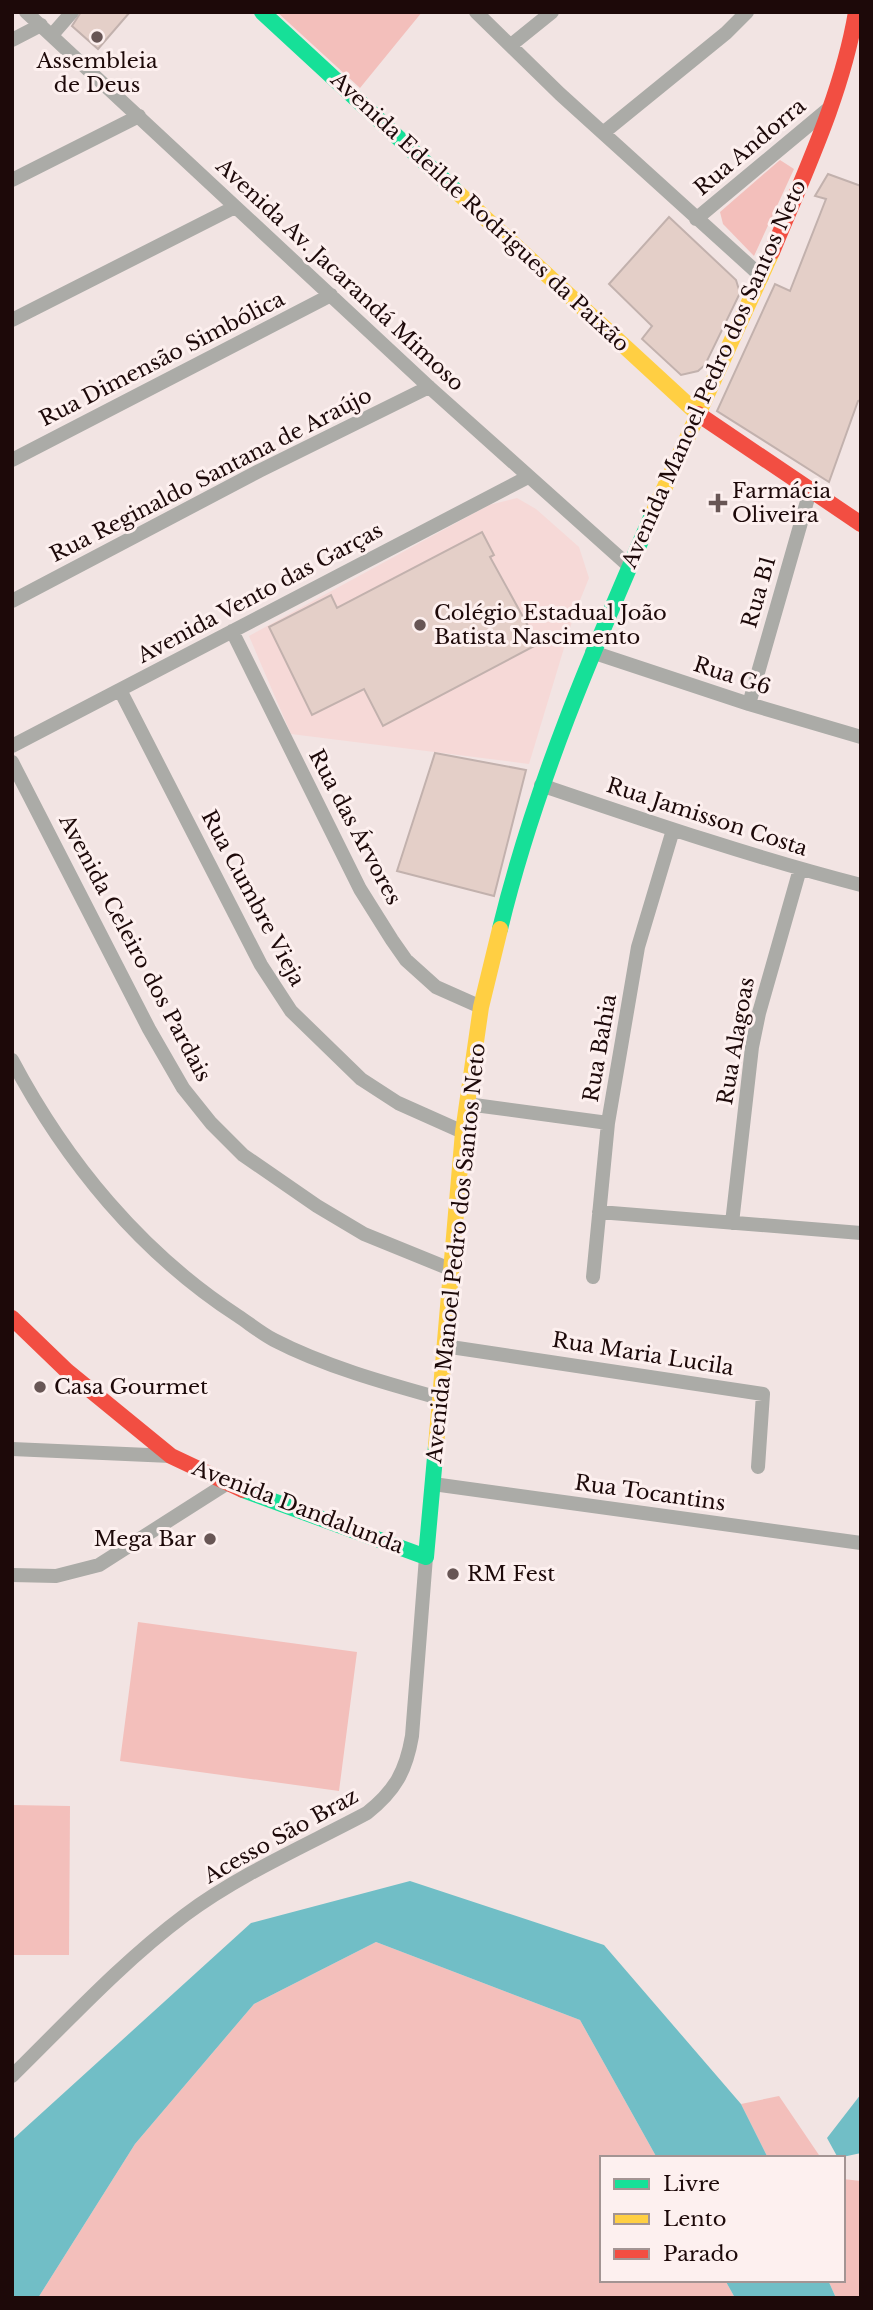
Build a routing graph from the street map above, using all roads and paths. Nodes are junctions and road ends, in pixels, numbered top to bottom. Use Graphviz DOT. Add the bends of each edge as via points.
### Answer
graph roads {
  1 [pos="26,12"];
  2 [pos="72,12"];
  3 [pos="262,12"];
  4 [pos="476,12"];
  5 [pos="552,12"];
  6 [pos="747,12"];
  7 [pos="856,12"];
  8 [pos="47,30"];
  9 [pos="856,36"];
  10 [pos="12,40"];
  11 [pos="511,45"];
  12 [pos="830,108"];
  13 [pos="139,116"];
  14 [pos="603,133"];
  15 [pos="12,180"];
  16 [pos="236,207"];
  17 [pos="696,219"];
  18 [pos="762,277"];
  19 [pos="331,295"];
  20 [pos="12,320"];
  21 [pos="429,387"];
  22 [pos="697,413"];
  23 [pos="12,460"];
  24 [pos="528,477"];
  25 [pos="810,491"];
  26 [pos="861,524"];
  27 [pos="629,566"];
  28 [pos="12,600"];
  29 [pos="232,631"];
  30 [pos="592,652"];
  31 [pos="120,690"];
  32 [pos="749,704"];
  33 [pos="861,737"];
  34 [pos="12,747"];
  35 [pos="12,762"];
  36 [pos="541,785"];
  37 [pos="673,830"];
  38 [pos="800,869"];
  39 [pos="861,885"];
  40 [pos="481,1007"];
  41 [pos="12,1060"];
  42 [pos="467,1104"];
  43 [pos="608,1123"];
  44 [pos="463,1132"];
  45 [pos="599,1212"];
  46 [pos="732,1223"];
  47 [pos="861,1233"];
  48 [pos="450,1269"];
  49 [pos="593,1277"];
  50 [pos="13,1320"];
  51 [pos="444,1346"];
  52 [pos="439,1398"];
  53 [pos="12,1449"];
  54 [pos="171,1456"];
  55 [pos="758,1467"];
  56 [pos="226,1484"];
  57 [pos="433,1484"];
  58 [pos="861,1543"];
  59 [pos="426,1557"];
  60 [pos="12,1575"];
  61 [pos="12,2076"];
  1 -- 8 [label="street, Avenida Av. Jacarandá Mimoso"];
  2 -- 8 [label="street"];
  3 -- 22 [label="street, Avenida Edeilde Rodrigues da Paixão"];
  4 -- 11 [label="street"];
  5 -- 11 [label="street"];
  6 -- 14 [label="street"];
  7 -- 9 [label="street, Avenida Manoel Pedro dos Santos Neto"];
  8 -- 10 [label="street"];
  8 -- 13 [label="street, Avenida Av. Jacarandá Mimoso"];
  9 -- 12 [label="street, Avenida Manoel Pedro dos Santos Neto"];
  11 -- 14 [label="street"];
  12 -- 17 [label="street, Rua Andorra"];
  12 -- 18 [label="street, Avenida Manoel Pedro dos Santos Neto"];
  13 -- 15 [label="street"];
  13 -- 16 [label="street, Avenida Av. Jacarandá Mimoso"];
  14 -- 17 [label="street"];
  16 -- 19 [label="street, Avenida Av. Jacarandá Mimoso"];
  16 -- 20 [label="street"];
  17 -- 18 [label="street"];
  18 -- 22 [label="street, Avenida Manoel Pedro dos Santos Neto"];
  19 -- 21 [label="street, Avenida Av. Jacarandá Mimoso"];
  19 -- 23 [label="street, Rua Dimensão Simbólica"];
  21 -- 24 [label="street, Avenida Av. Jacarandá Mimoso"];
  21 -- 28 [label="street, Rua Reginaldo Santana de Araújo"];
  22 -- 25 [label="street, Avenida Edeilde Rodrigues da Paixão"];
  22 -- 27 [label="street, Avenida Manoel Pedro dos Santos Neto"];
  24 -- 27 [label="street, Avenida Av. Jacarandá Mimoso"];
  24 -- 29 [label="street, Avenida Vento das Garças"];
  25 -- 26 [label="street, Avenida Edeilde Rodrigues da Paixão"];
  25 -- 32 [label="street, Rua B1"];
  27 -- 30 [label="street, Avenida Manoel Pedro dos Santos Neto"];
  29 -- 31 [label="street, Avenida Vento das Garças"];
  29 -- 40 [label="street, Rua das Árvores" via="360,889 392,940 436,987"];
  30 -- 32 [label="street, Rua G6"];
  30 -- 36 [label="street, Avenida Manoel Pedro dos Santos Neto"];
  31 -- 34 [label="street, Avenida Vento das Garças"];
  31 -- 44 [label="street, Rua Cumbre Vieja" via="261,965 291,1011 361,1079 398,1103"];
  32 -- 33 [label="street, Rua G6"];
  35 -- 48 [label="street, Avenida Celeiro dos Pardais" via="149,1029 183,1088 211,1123 243,1155 317,1206 364,1234"];
  36 -- 37 [label="street, Rua Jamisson Costa"];
  36 -- 40 [label="street, Avenida Manoel Pedro dos Santos Neto"];
  37 -- 38 [label="street, Rua Jamisson Costa"];
  37 -- 43 [label="street, Rua Bahia" via="638,947"];
  38 -- 39 [label="street, Rua Jamisson Costa"];
  38 -- 46 [label="street, Rua Alagoas" via="752,1047"];
  40 -- 42 [label="street, Avenida Manoel Pedro dos Santos Neto"];
  41 -- 52 [label="street" via="59,1140 93,1184 128,1225 205,1295 274,1340 363,1376"];
  42 -- 43 [label="street"];
  42 -- 44 [label="street, Avenida Manoel Pedro dos Santos Neto"];
  43 -- 45 [label="street, Rua Bahia"];
  44 -- 48 [label="street, Avenida Manoel Pedro dos Santos Neto"];
  45 -- 46 [label="street"];
  45 -- 49 [label="street, Rua Bahia"];
  46 -- 47 [label="street"];
  48 -- 51 [label="street, Avenida Manoel Pedro dos Santos Neto"];
  50 -- 54 [label="street, Avenida Dandalunda" via="76,1379"];
  51 -- 52 [label="street, Avenida Manoel Pedro dos Santos Neto"];
  51 -- 55 [label="street, Rua Maria Lucila" via="763,1394"];
  52 -- 57 [label="street, Avenida Manoel Pedro dos Santos Neto"];
  53 -- 54 [label="street"];
  54 -- 56 [label="street, Avenida Dandalunda"];
  56 -- 59 [label="street, Avenida Dandalunda"];
  56 -- 60 [label="street" via="99,1565 56,1576"];
  57 -- 58 [label="street, Rua Tocantins"];
  57 -- 59 [label="street, Avenida Manoel Pedro dos Santos Neto"];
  59 -- 61 [label="street, Acesso São Braz" via="412,1736 399,1782 367,1813 179,1920"];
}
